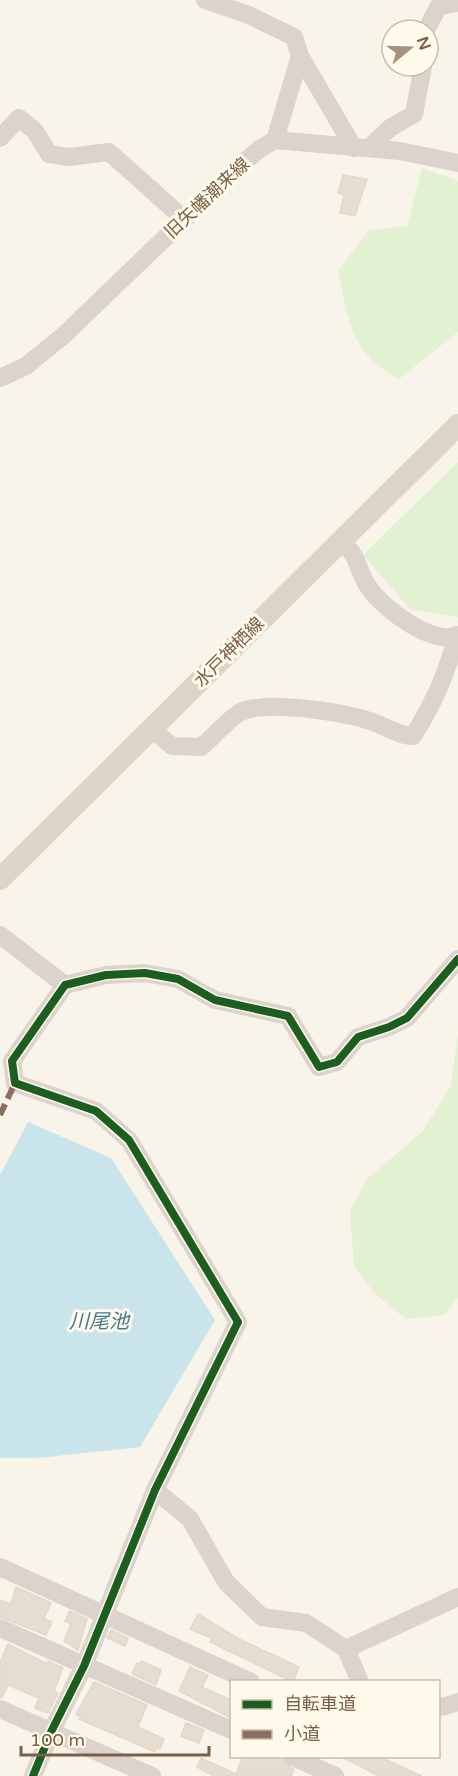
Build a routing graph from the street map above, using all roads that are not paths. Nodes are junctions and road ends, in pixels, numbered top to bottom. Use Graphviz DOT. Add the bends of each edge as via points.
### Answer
graph roads {
  1 [pos="205,0"];
  2 [pos="458,3"];
  3 [pos="432,18"];
  4 [pos="300,56"];
  5 [pos="421,78"];
  6 [pos="0,138"];
  7 [pos="275,140"];
  8 [pos="362,148"];
  9 [pos="458,163"];
  10 [pos="184,219"];
  11 [pos="0,378"];
  12 [pos="458,425"];
  13 [pos="341,542"];
  14 [pos="458,635"];
  15 [pos="152,729"];
  16 [pos="0,879"];
  17 [pos="0,935"];
  18 [pos="458,959"];
  19 [pos="65,985"];
  20 [pos="154,1490"];
  21 [pos="0,1567"];
  22 [pos="458,1597"];
  23 [pos="104,1613"];
  24 [pos="0,1628"];
  25 [pos="346,1649"];
  26 [pos="84,1666"];
  27 [pos="247,1680"];
  28 [pos="359,1680"];
  29 [pos="458,1702"];
  30 [pos="440,1707"];
  31 [pos="0,1709"];
  32 [pos="230,1731"];
  33 [pos="51,1732"];
  34 [pos="298,1765"];
  35 [pos="33,1776"];
  36 [pos="152,1776"];
  37 [pos="335,1776"];
  1 -- 4 [label="street" via="249,15 294,37"];
  2 -- 3 [label="street" via="439,6"];
  4 -- 7 [label="street"];
  4 -- 8 [label="street"];
  5 -- 8 [label="street" via="414,114"];
  6 -- 10 [label="street" via="19,118 35,130 49,154 69,157 109,152"];
  7 -- 8 [label="street"];
  7 -- 10 [label="street, 旧矢幡潮来線" via="261,148"];
  8 -- 9 [label="street"];
  10 -- 11 [label="street, 旧矢幡潮来線" via="64,335 26,366"];
  12 -- 13 [label="main road, 水戸神栖線"];
  13 -- 14 [label="street" via="351,549 368,587 388,609 436,638"];
  13 -- 15 [label="main road, 水戸神栖線"];
  14 -- 15 [label="street" via="434,704 413,736 344,714 268,705 237,714 201,747 172,746"];
  15 -- 16 [label="main road, 水戸神栖線"];
  17 -- 19 [label="street"];
  18 -- 19 [label="street" via="407,1018 358,1037 338,1062 319,1067 288,1016 215,1000 178,979 145,973 106,975"];
  19 -- 20 [label="street" via="12,1061 15,1083 96,1111 129,1140 238,1322"];
  20 -- 23 [label="street"];
  20 -- 25 [label="street" via="190,1519 226,1582 262,1617 306,1623"];
  21 -- 23 [label="street"];
  22 -- 25 [label="street"];
  23 -- 26 [label="street"];
  23 -- 27 [label="street"];
  24 -- 26 [label="street"];
  25 -- 28 [label="street"];
  26 -- 32 [label="street"];
  26 -- 33 [label="street"];
  29 -- 30 [label="street"];
  31 -- 33 [label="street"];
  33 -- 35 [label="street"];
  33 -- 36 [label="street"];
  34 -- 37 [label="street"];
}
